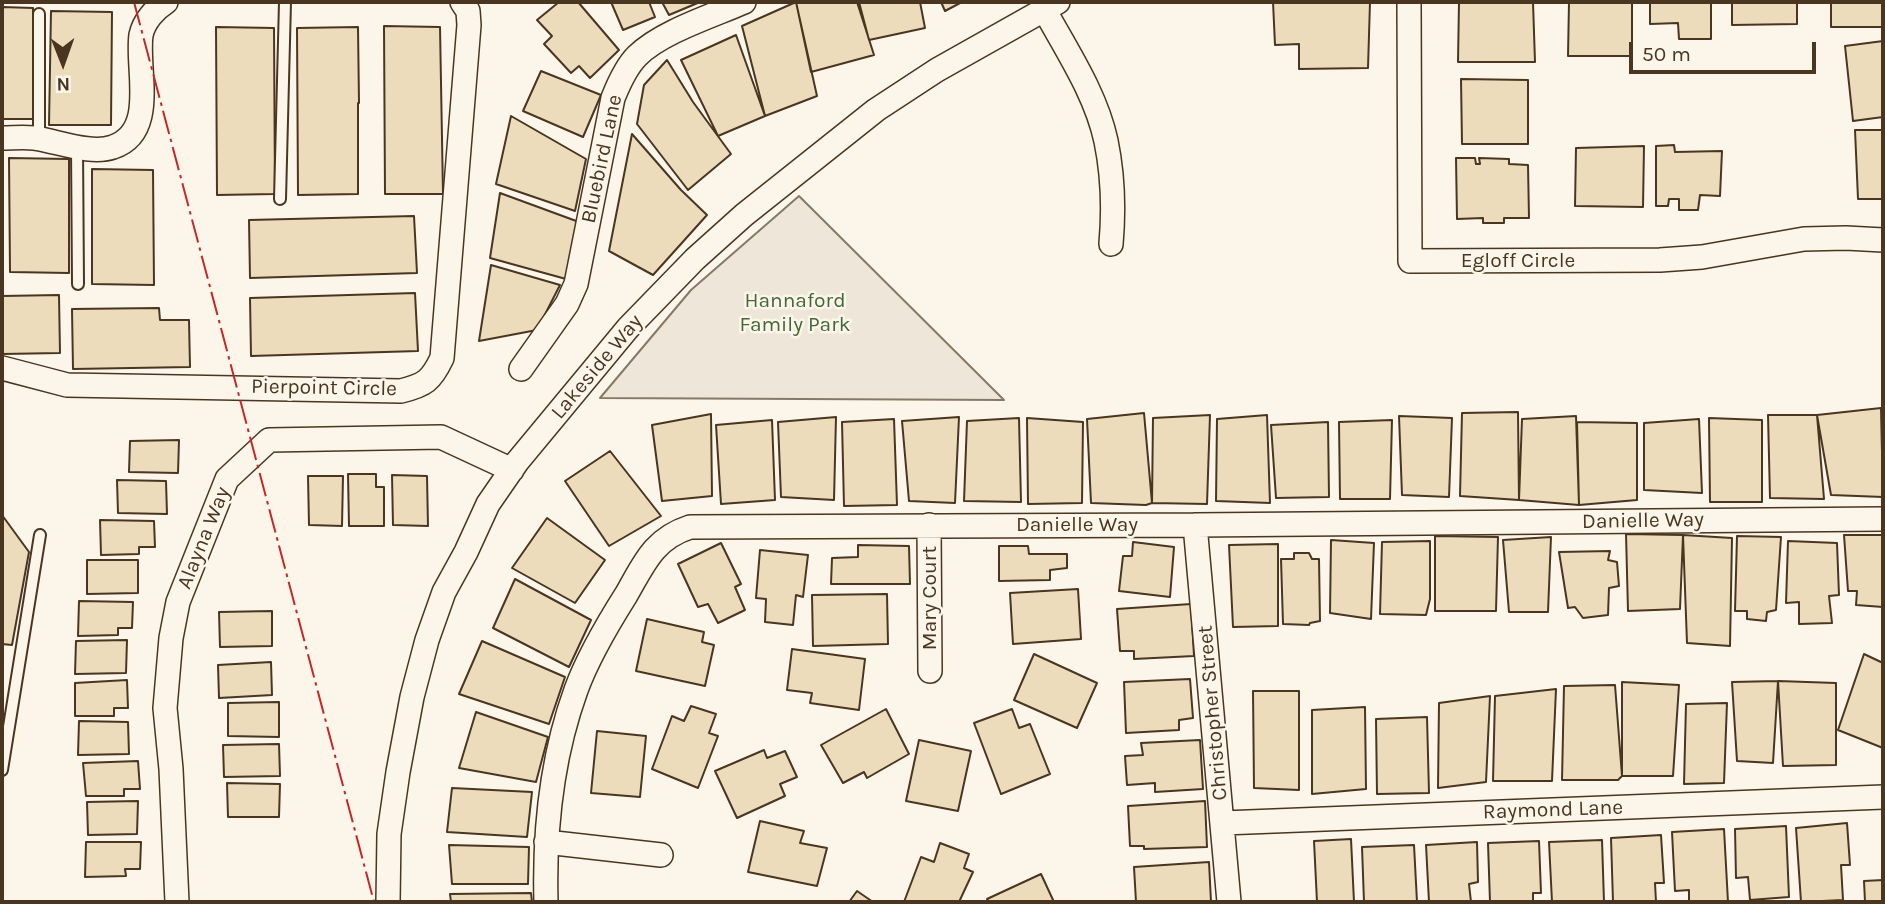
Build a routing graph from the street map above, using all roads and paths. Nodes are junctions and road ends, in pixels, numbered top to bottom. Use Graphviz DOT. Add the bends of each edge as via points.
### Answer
graph roads {
  1 [pos="166,2"];
  2 [pos="285,2"];
  3 [pos="462,2"];
  4 [pos="744,2"];
  5 [pos="1409,2"];
  6 [pos="1051,5"];
  7 [pos="39,14"];
  8 [pos="2,138"];
  9 [pos="40,139"];
  10 [pos="77,146"];
  11 [pos="280,199"];
  12 [pos="1883,240"];
  13 [pos="1111,244"];
  14 [pos="78,284"];
  15 [pos="2,368"];
  16 [pos="521,369"];
  17 [pos="512,470"];
  18 [pos="1883,519"];
  19 [pos="929,525"];
  20 [pos="1195,525"];
  21 [pos="40,534"];
  22 [pos="930,671"];
  23 [pos="2,770"];
  24 [pos="1883,797"];
  25 [pos="1223,823"];
  26 [pos="547,842"];
  27 [pos="661,855"];
  28 [pos="177,902"];
  29 [pos="388,902"];
  30 [pos="546,902"];
  31 [pos="1229,902"];
  1 -- 10 [label="street" via="141,35 142,107 137,126 114,147 95,150"];
  2 -- 11 [label="lane"];
  3 -- 15 [label="street, Pierpoint Circle" via="469,25 442,358 434,374 419,386 401,391 67,385"];
  4 -- 16 [label="street, Bluebird Lane" via="661,38 637,56 621,79 613,98 576,284 568,304"];
  5 -- 12 [label="street, Egloff Circle" via="1410,261 1660,260 1804,239"];
  6 -- 13 [label="street" via="1106,140 1112,180"];
  6 -- 17 [label="street, Lakeside Way" via="876,110 744,215 628,328"];
  7 -- 9 [label="lane"];
  8 -- 9 [label="street"];
  9 -- 10 [label="street"];
  10 -- 14 [label="lane"];
  17 -- 28 [label="street, Alayna Way" via="441,437 269,440 227,479 178,602 172,638 165,708"];
  17 -- 29 [label="street, Lakeside Way" via="488,504 444,592 427,640 398,772 389,834"];
  18 -- 20 [label="street, Danielle Way"];
  19 -- 20 [label="street, Danielle Way"];
  19 -- 22 [label="street, Mary Court"];
  19 -- 26 [label="street, Danielle Way" via="705,526 675,532 662,541 609,623 577,688 552,778"];
  20 -- 25 [label="street, Christopher Street"];
  21 -- 23 [label="lane"];
  24 -- 25 [label="street, Raymond Lane"];
  25 -- 31 [label="street, Christopher Street"];
  26 -- 27 [label="street"];
  26 -- 30 [label="street, Danielle Way"];
}
